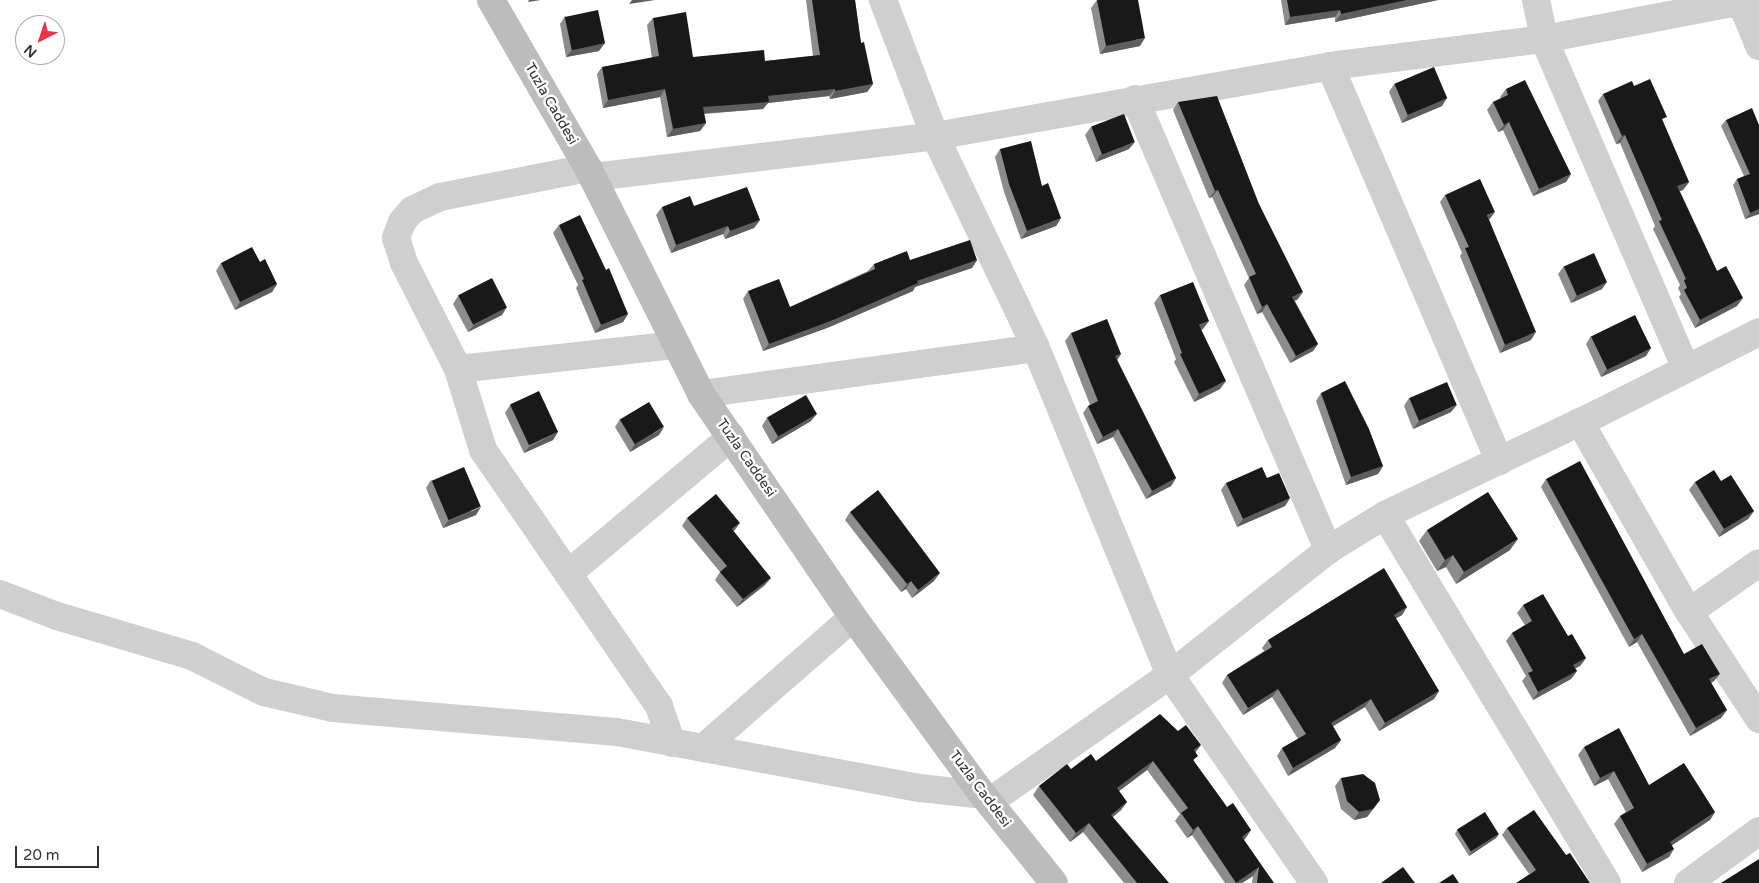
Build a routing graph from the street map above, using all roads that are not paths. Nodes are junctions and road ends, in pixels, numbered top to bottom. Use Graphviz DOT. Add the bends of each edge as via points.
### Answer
graph roads {
  1 [pos="491,0"];
  2 [pos="883,0"];
  3 [pos="1536,0"];
  4 [pos="1742,4"];
  5 [pos="1544,39"];
  6 [pos="1759,46"];
  7 [pos="1330,66"];
  8 [pos="1136,99"];
  9 [pos="935,136"];
  10 [pos="590,172"];
  11 [pos="1759,332"];
  12 [pos="676,345"];
  13 [pos="1036,348"];
  14 [pos="458,369"];
  15 [pos="1686,369"];
  16 [pos="701,394"];
  17 [pos="1580,422"];
  18 [pos="731,437"];
  19 [pos="1499,461"];
  20 [pos="1384,515"];
  21 [pos="1328,550"];
  22 [pos="1759,563"];
  23 [pos="569,572"];
  24 [pos="0,594"];
  25 [pos="1689,612"];
  26 [pos="853,617"];
  27 [pos="1170,675"];
  28 [pos="1759,720"];
  29 [pos="672,743"];
  30 [pos="702,748"];
  31 [pos="986,798"];
  32 [pos="1759,831"];
  33 [pos="1054,883"];
  34 [pos="1314,883"];
  35 [pos="1607,883"];
  36 [pos="1688,883"];
  1 -- 10 [label="main road, Tuzla Caddesi"];
  2 -- 9 [label="street"];
  3 -- 5 [label="street"];
  4 -- 5 [label="street"];
  4 -- 6 [label="street"];
  5 -- 7 [label="street"];
  5 -- 15 [label="street"];
  7 -- 8 [label="street"];
  7 -- 19 [label="street"];
  8 -- 9 [label="street"];
  8 -- 21 [label="street"];
  9 -- 10 [label="street"];
  9 -- 13 [label="street"];
  10 -- 12 [label="main road, Tuzla Caddesi"];
  10 -- 14 [label="street" via="440,197 412,210 402,222 396,238 404,262"];
  11 -- 15 [label="street"];
  12 -- 14 [label="street"];
  12 -- 16 [label="main road, Tuzla Caddesi"];
  13 -- 16 [label="street"];
  13 -- 27 [label="street"];
  14 -- 23 [label="street" via="483,450"];
  15 -- 17 [label="street"];
  16 -- 18 [label="main road, Tuzla Caddesi"];
  17 -- 19 [label="street"];
  17 -- 25 [label="street"];
  18 -- 23 [label="street"];
  18 -- 26 [label="main road, Tuzla Caddesi"];
  19 -- 20 [label="street"];
  20 -- 21 [label="street"];
  20 -- 35 [label="street"];
  21 -- 27 [label="street"];
  22 -- 25 [label="street"];
  23 -- 29 [label="street" via="660,706"];
  24 -- 29 [label="street" via="57,616 192,656 264,692 324,706 617,732"];
  25 -- 28 [label="street"];
  26 -- 30 [label="street"];
  26 -- 31 [label="main road, Tuzla Caddesi"];
  27 -- 31 [label="street"];
  27 -- 34 [label="street"];
  29 -- 30 [label="street"];
  30 -- 31 [label="street"];
  31 -- 33 [label="main road, Tuzla Caddesi"];
  32 -- 36 [label="street"];
}
